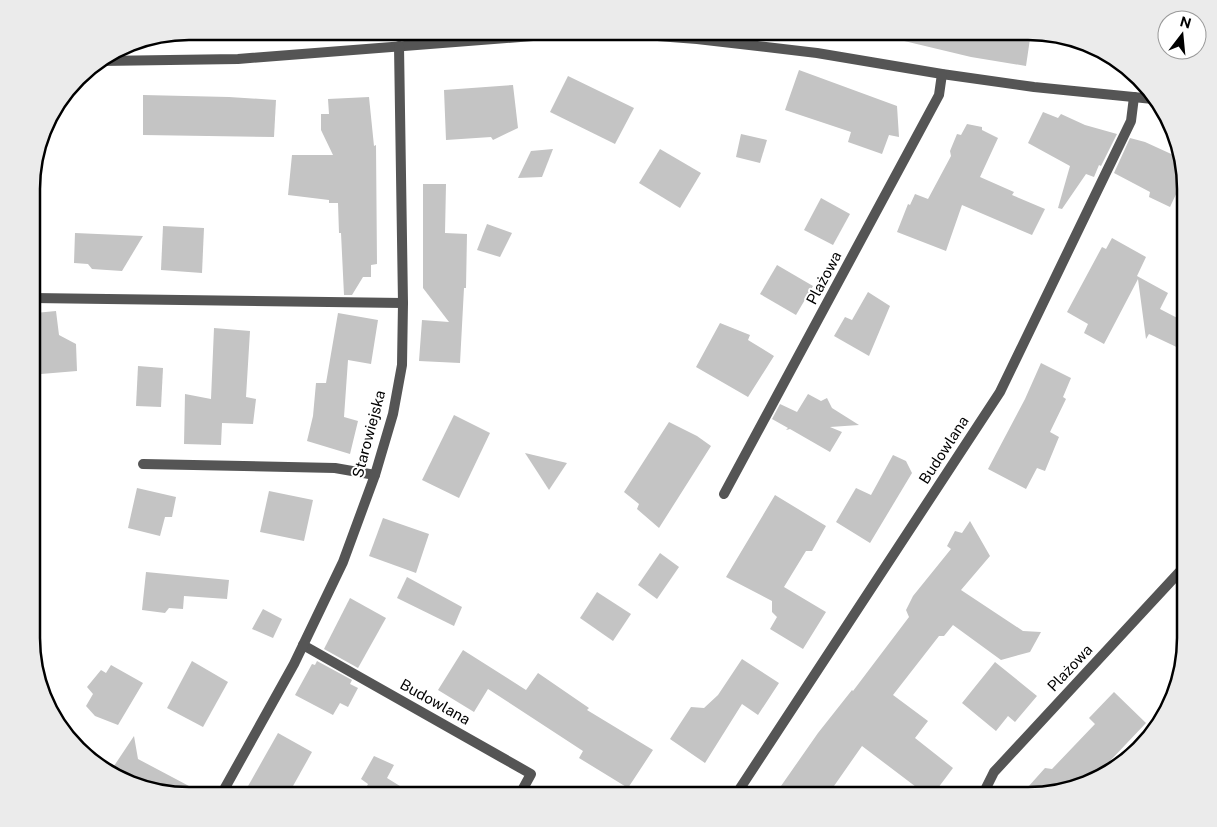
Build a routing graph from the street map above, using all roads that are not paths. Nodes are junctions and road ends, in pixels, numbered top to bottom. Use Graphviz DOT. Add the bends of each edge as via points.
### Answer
graph roads {
  1 [pos="478,40"];
  2 [pos="706,40"];
  3 [pos="399,46"];
  4 [pos="114,61"];
  5 [pos="942,74"];
  6 [pos="1134,97"];
  7 [pos="1146,98"];
  8 [pos="40,298"];
  9 [pos="403,304"];
  10 [pos="144,464"];
  11 [pos="375,475"];
  12 [pos="724,494"];
  13 [pos="1177,575"];
  14 [pos="303,645"];
  15 [pos="226,787"];
  16 [pos="524,787"];
  17 [pos="741,787"];
  18 [pos="986,787"];
  1 -- 3 [label="street"];
  2 -- 5 [label="street" via="817,53"];
  3 -- 4 [label="street" via="238,59"];
  3 -- 9 [label="street, Starowiejska"];
  5 -- 6 [label="street"];
  5 -- 12 [label="street, Plażowa" via="939,95"];
  6 -- 7 [label="street"];
  6 -- 17 [label="street, Budowlana" via="1131,121 1000,392"];
  8 -- 9 [label="street"];
  9 -- 11 [label="street, Starowiejska" via="402,365 393,414"];
  10 -- 11 [label="street" via="335,468"];
  11 -- 14 [label="street, Starowiejska" via="344,562"];
  13 -- 18 [label="street, Plażowa" via="994,772"];
  14 -- 15 [label="street, Starowiejska"];
  14 -- 16 [label="street, Budowlana" via="531,774"];
}
